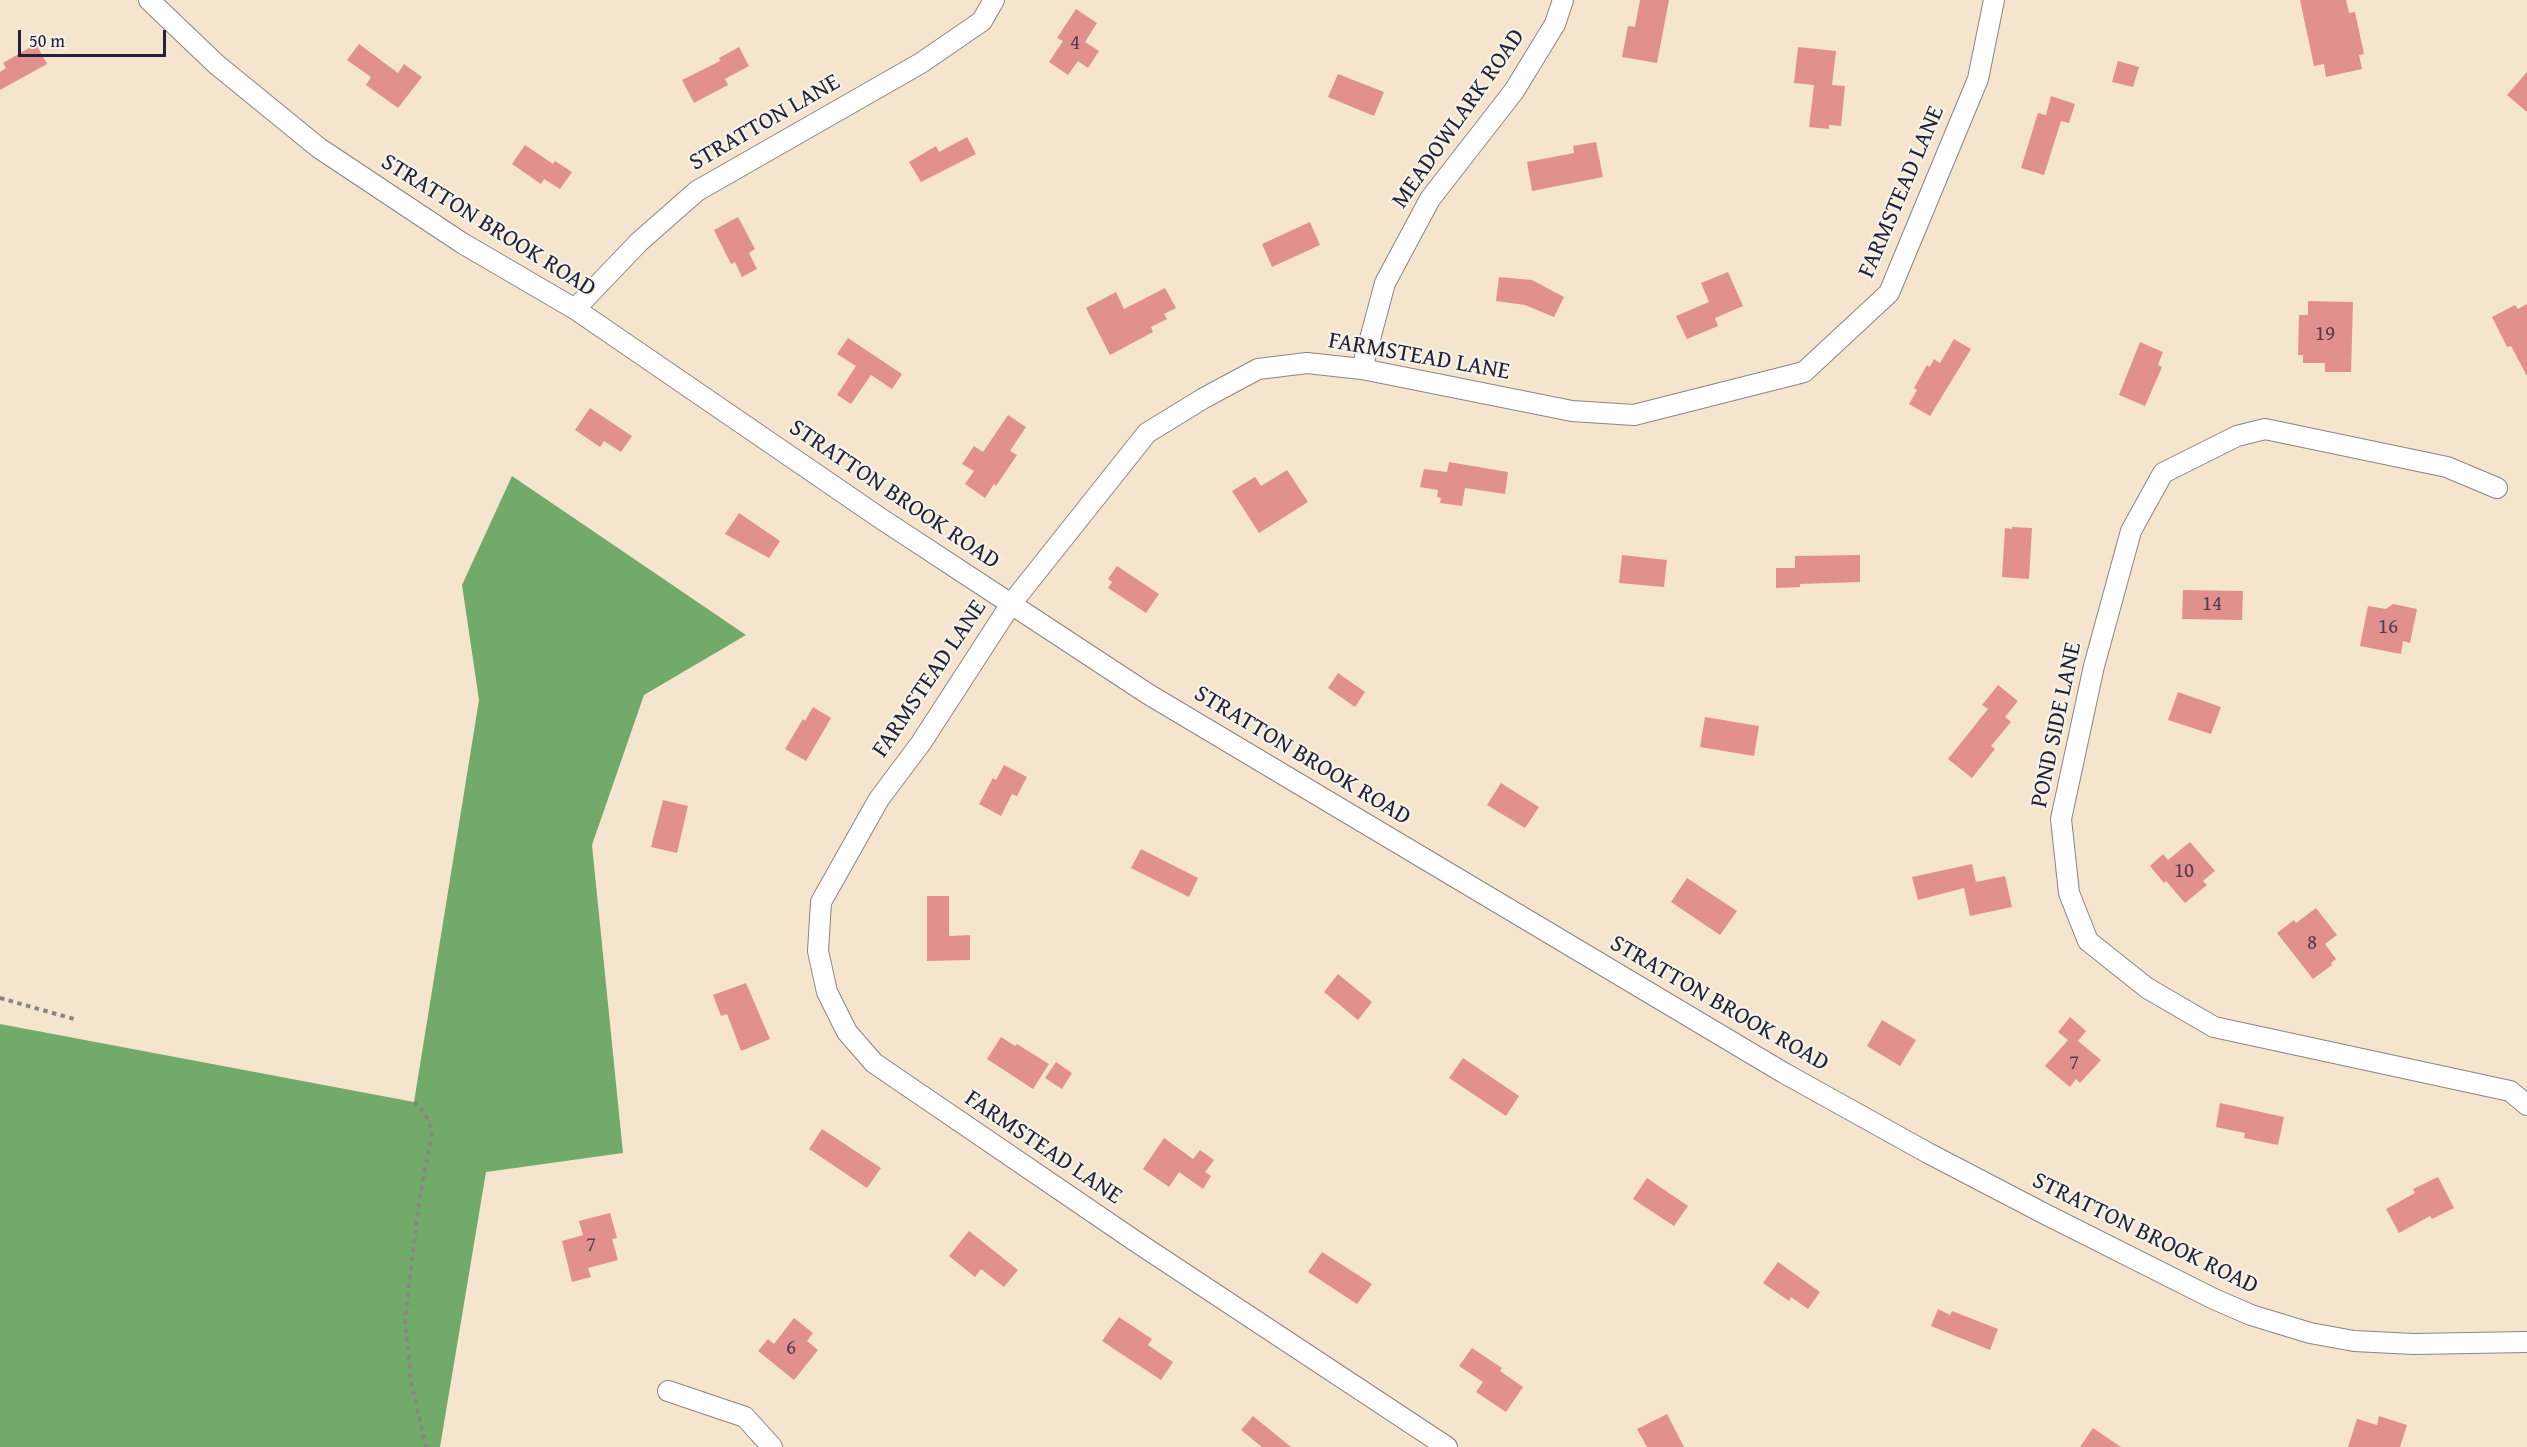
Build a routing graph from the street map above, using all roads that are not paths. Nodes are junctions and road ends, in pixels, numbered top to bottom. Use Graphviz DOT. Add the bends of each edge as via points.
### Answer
graph roads {
  1 [pos="149,0"];
  2 [pos="994,0"];
  3 [pos="1563,0"];
  4 [pos="1994,0"];
  5 [pos="575,309"];
  6 [pos="1362,369"];
  7 [pos="2497,488"];
  8 [pos="1011,604"];
  9 [pos="2527,1105"];
  10 [pos="2527,1342"];
  11 [pos="668,1391"];
  12 [pos="1439,1445"];
  13 [pos="772,1447"];
  1 -- 5 [label="street, STRATTON BROOK ROAD" via="216,64 319,148 462,243"];
  2 -- 5 [label="street, STRATTON LANE" via="982,21 921,63 697,190 639,242"];
  3 -- 6 [label="street, MEADOWLARK ROAD" via="1555,24 1514,91 1430,199 1385,283"];
  4 -- 6 [label="street, FARMSTEAD LANE" via="1978,79 1889,293 1804,372 1634,415 1572,411"];
  5 -- 8 [label="street, STRATTON BROOK ROAD"];
  6 -- 8 [label="street, FARMSTEAD LANE" via="1307,363 1258,369 1147,433"];
  7 -- 9 [label="street, POND SIDE LANE" via="2447,467 2265,429 2237,436 2163,473 2131,531 2094,666 2061,819 2069,893 2088,941 2147,988 2214,1027 2510,1091"];
  8 -- 10 [label="street, STRATTON BROOK ROAD" via="1148,694 1784,1073 1928,1153 2194,1289 2251,1315 2310,1333 2354,1341"];
  8 -- 12 [label="street, FARMSTEAD LANE" via="921,743 879,799 820,902 818,951 826,992 847,1032 874,1063"];
  11 -- 13 [label="street" via="745,1417"];
}
